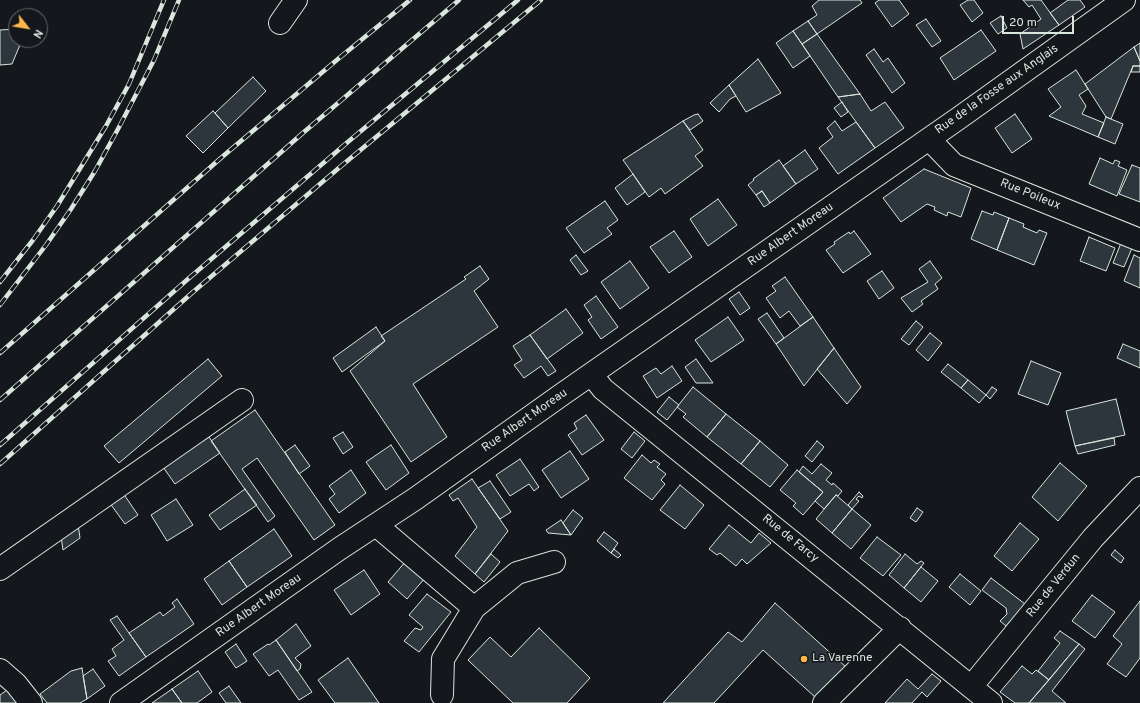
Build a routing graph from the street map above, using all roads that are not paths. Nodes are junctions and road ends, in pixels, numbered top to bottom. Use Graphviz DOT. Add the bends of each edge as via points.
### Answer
graph roads {
  1 [pos="296,0"];
  2 [pos="1124,0"];
  3 [pos="280,23"];
  4 [pos="929,139"];
  5 [pos="1140,240"];
  6 [pos="591,374"];
  7 [pos="242,400"];
  8 [pos="1140,488"];
  9 [pos="376,525"];
  10 [pos="554,562"];
  11 [pos="0,569"];
  12 [pos="474,608"];
  13 [pos="900,628"];
  14 [pos="0,670"];
  15 [pos="971,687"];
  16 [pos="442,695"];
  17 [pos="31,703"];
  18 [pos="121,703"];
  19 [pos="824,703"];
  20 [pos="991,703"];
  1 -- 3 [label="street"];
  2 -- 4 [label="street, Rue de la Fosse aux Anglais"];
  4 -- 5 [label="street, Rue Poileux" via="954,165"];
  4 -- 6 [label="street, Rue Albert Moreau"];
  6 -- 9 [label="street, Rue Albert Moreau"];
  6 -- 13 [label="street, Rue de Farcy" via="603,389"];
  7 -- 11 [label="street"];
  8 -- 15 [label="street, Rue de Verdun" via="1093,538"];
  9 -- 12 [label="street"];
  9 -- 18 [label="street, Rue Albert Moreau"];
  10 -- 12 [label="street" via="517,573"];
  12 -- 16 [label="street" via="443,659"];
  13 -- 15 [label="street, Rue de Farcy"];
  13 -- 19 [label="street"];
  14 -- 17 [label="street" via="16,684"];
  15 -- 20 [label="street, Rue de Farcy"];
}
